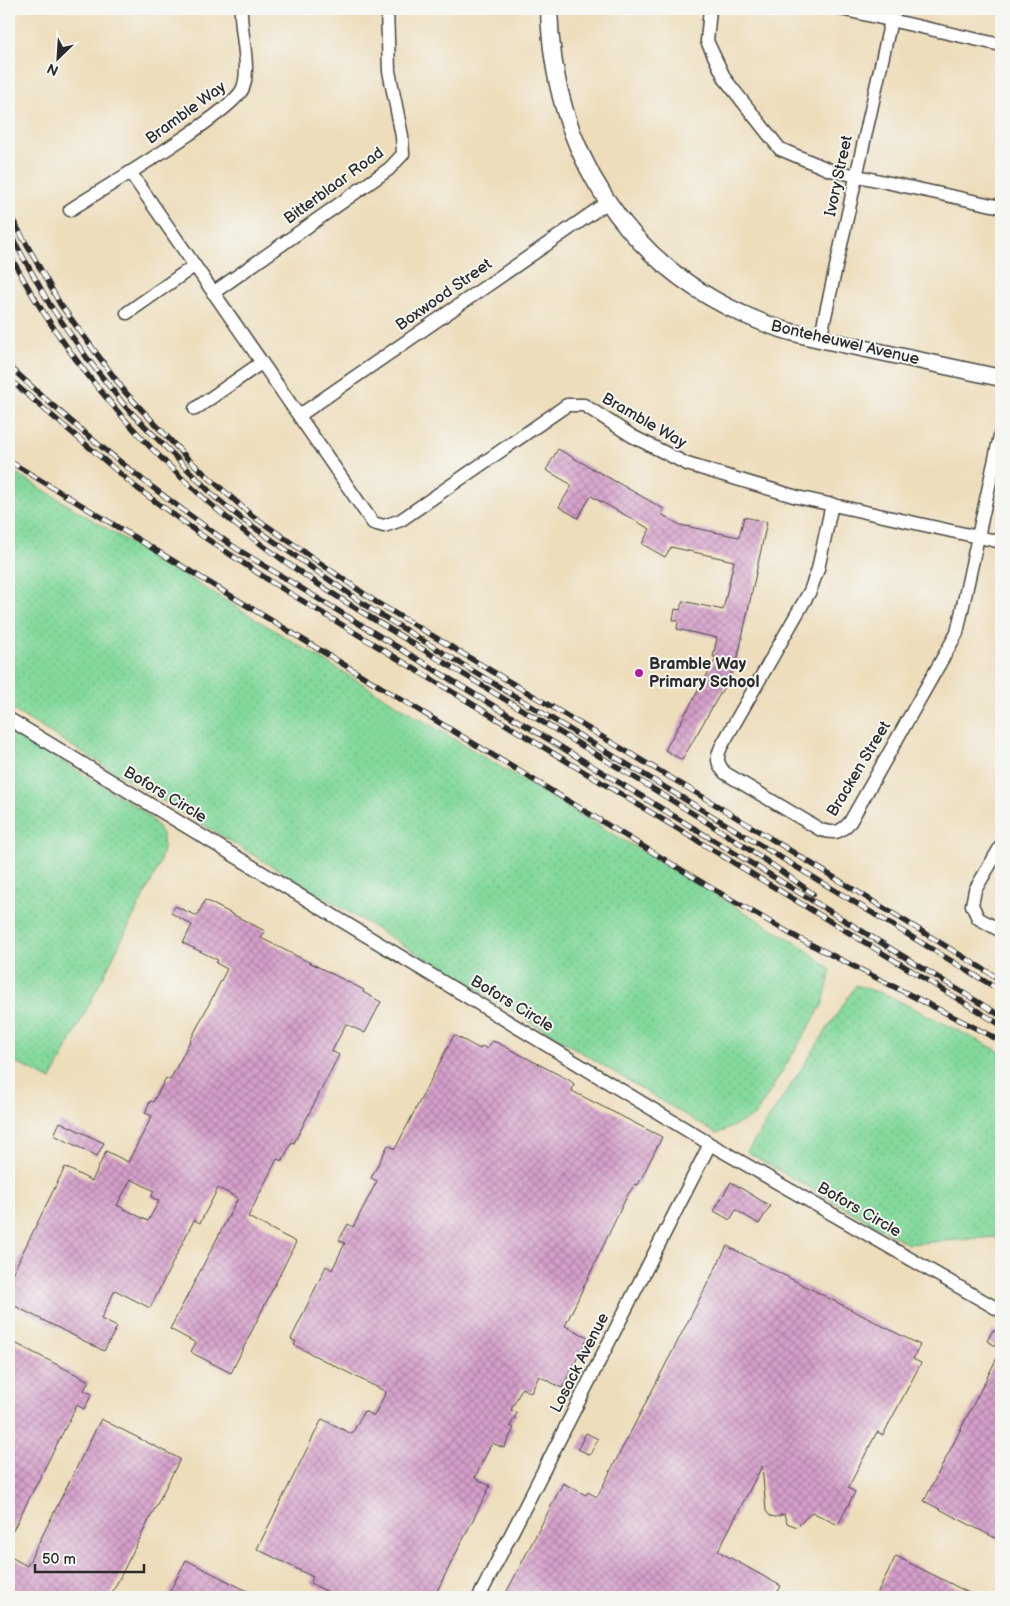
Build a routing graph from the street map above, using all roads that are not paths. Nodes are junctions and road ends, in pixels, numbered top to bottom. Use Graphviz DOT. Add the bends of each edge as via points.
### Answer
graph roads {
  1 [pos="241,9"];
  2 [pos="387,9"];
  3 [pos="549,9"];
  4 [pos="710,9"];
  5 [pos="841,9"];
  6 [pos="890,20"];
  7 [pos="1001,44"];
  8 [pos="130,172"];
  9 [pos="856,175"];
  10 [pos="608,202"];
  11 [pos="1001,207"];
  12 [pos="70,210"];
  13 [pos="194,266"];
  14 [pos="212,292"];
  15 [pos="128,313"];
  16 [pos="820,338"];
  17 [pos="261,363"];
  18 [pos="1001,378"];
  19 [pos="195,409"];
  20 [pos="300,415"];
  21 [pos="1001,431"];
  22 [pos="832,504"];
  23 [pos="978,537"];
  24 [pos="1001,542"];
  25 [pos="9,719"];
  26 [pos="1001,846"];
  27 [pos="1001,931"];
  28 [pos="710,1144"];
  29 [pos="1001,1311"];
  30 [pos="479,1597"];
  1 -- 8 [label="street, Bramble Way" via="245,76 238,97"];
  2 -- 14 [label="street, Bitterblaar Road" via="389,71 403,154 389,169"];
  3 -- 10 [label="street, Bonteheuwel Avenue" via="556,85 567,123 589,172"];
  4 -- 9 [label="street" via="707,41 725,79 780,149 830,170"];
  5 -- 6 [label="street"];
  6 -- 7 [label="street"];
  6 -- 9 [label="street, Ivory Street"];
  8 -- 12 [label="street, Bramble Way"];
  8 -- 13 [label="street, Bramble Way"];
  9 -- 11 [label="street"];
  9 -- 16 [label="street, Ivory Street"];
  10 -- 16 [label="street, Bonteheuwel Avenue" via="634,235 659,259 705,294 760,322"];
  10 -- 20 [label="street, Boxwood Street"];
  13 -- 14 [label="street, Bramble Way"];
  13 -- 15 [label="street"];
  14 -- 17 [label="street, Bramble Way"];
  16 -- 18 [label="street, Bonteheuwel Avenue"];
  17 -- 19 [label="street"];
  17 -- 20 [label="street, Bramble Way"];
  20 -- 22 [label="street, Bramble Way" via="373,523 384,526 401,520 567,405 584,405 632,436 687,464 797,497"];
  21 -- 23 [label="street, Bracken Street"];
  22 -- 23 [label="street, Bramble Way"];
  22 -- 23 [label="street, Bracken Street" via="817,576 721,747 717,760 725,773 821,830 834,834 850,822 889,749 951,646"];
  23 -- 24 [label="street, Bramble Way"];
  25 -- 28 [label="street, Bofors Circle"];
  26 -- 27 [label="street" via="975,890 972,905 978,918"];
  28 -- 29 [label="street, Bofors Circle"];
  28 -- 30 [label="street, Losack Avenue"];
}
